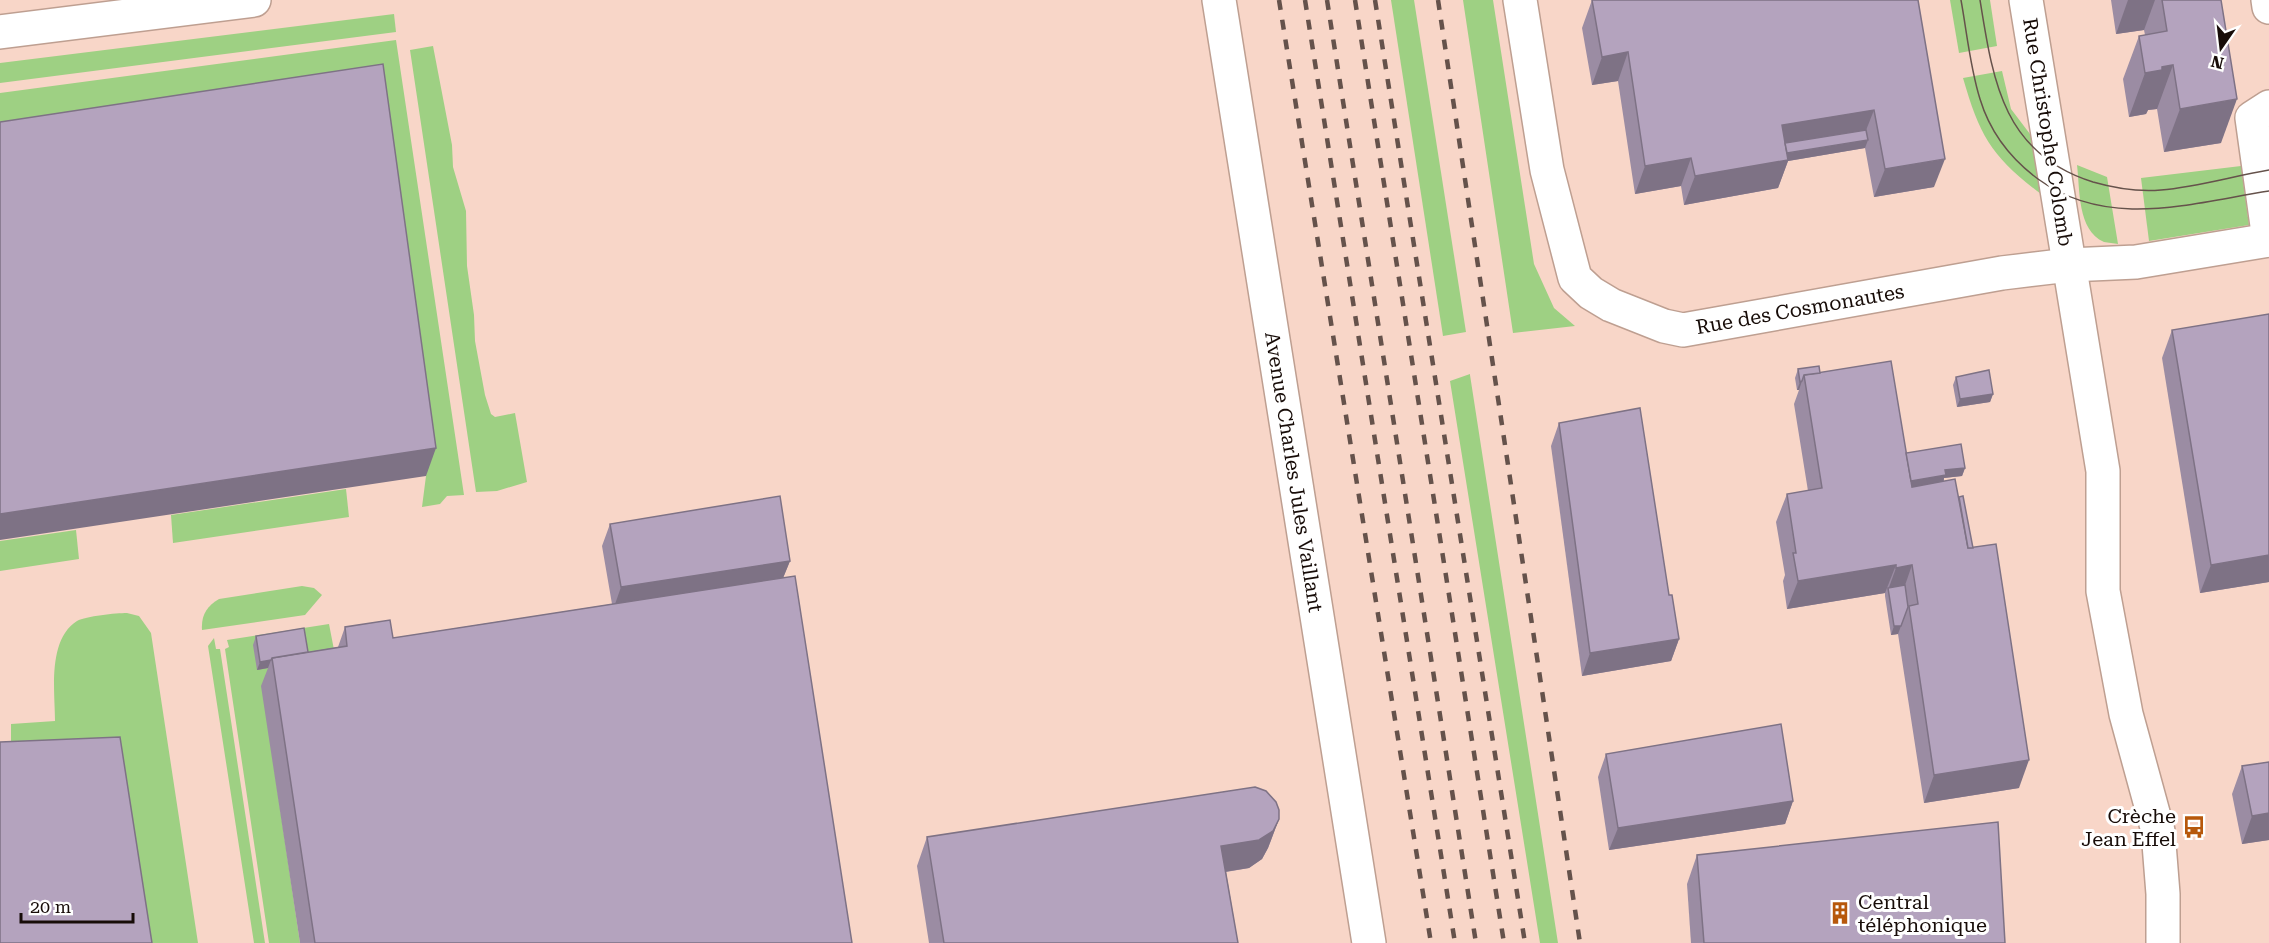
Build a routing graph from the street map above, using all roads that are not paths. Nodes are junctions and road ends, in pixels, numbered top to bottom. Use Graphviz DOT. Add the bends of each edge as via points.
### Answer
graph roads {
  1 [pos="254,0"];
  2 [pos="1219,0"];
  3 [pos="1520,0"];
  4 [pos="2026,0"];
  5 [pos="2268,0"];
  6 [pos="162,6"];
  7 [pos="2269,7"];
  8 [pos="0,32"];
  9 [pos="2269,107"];
  10 [pos="2269,240"];
  11 [pos="2069,265"];
  12 [pos="1369,943"];
  13 [pos="2163,943"];
  1 -- 6 [label="street"];
  2 -- 12 [label="street, Avenue Charles Jules Vaillant"];
  3 -- 11 [label="street, Rue des Cosmonautes" via="1546,170 1575,278 1611,305 1683,330 2002,273"];
  4 -- 11 [label="street, Rue Christophe Colomb"];
  5 -- 7 [label="street"];
  6 -- 8 [label="street"];
  9 -- 10 [label="street" via="2252,118"];
  10 -- 11 [label="street, Rue des Cosmonautes" via="2136,262"];
  11 -- 13 [label="street, Rue Christophe Colomb" via="2103,471 2103,591 2127,714 2158,831"];
}
